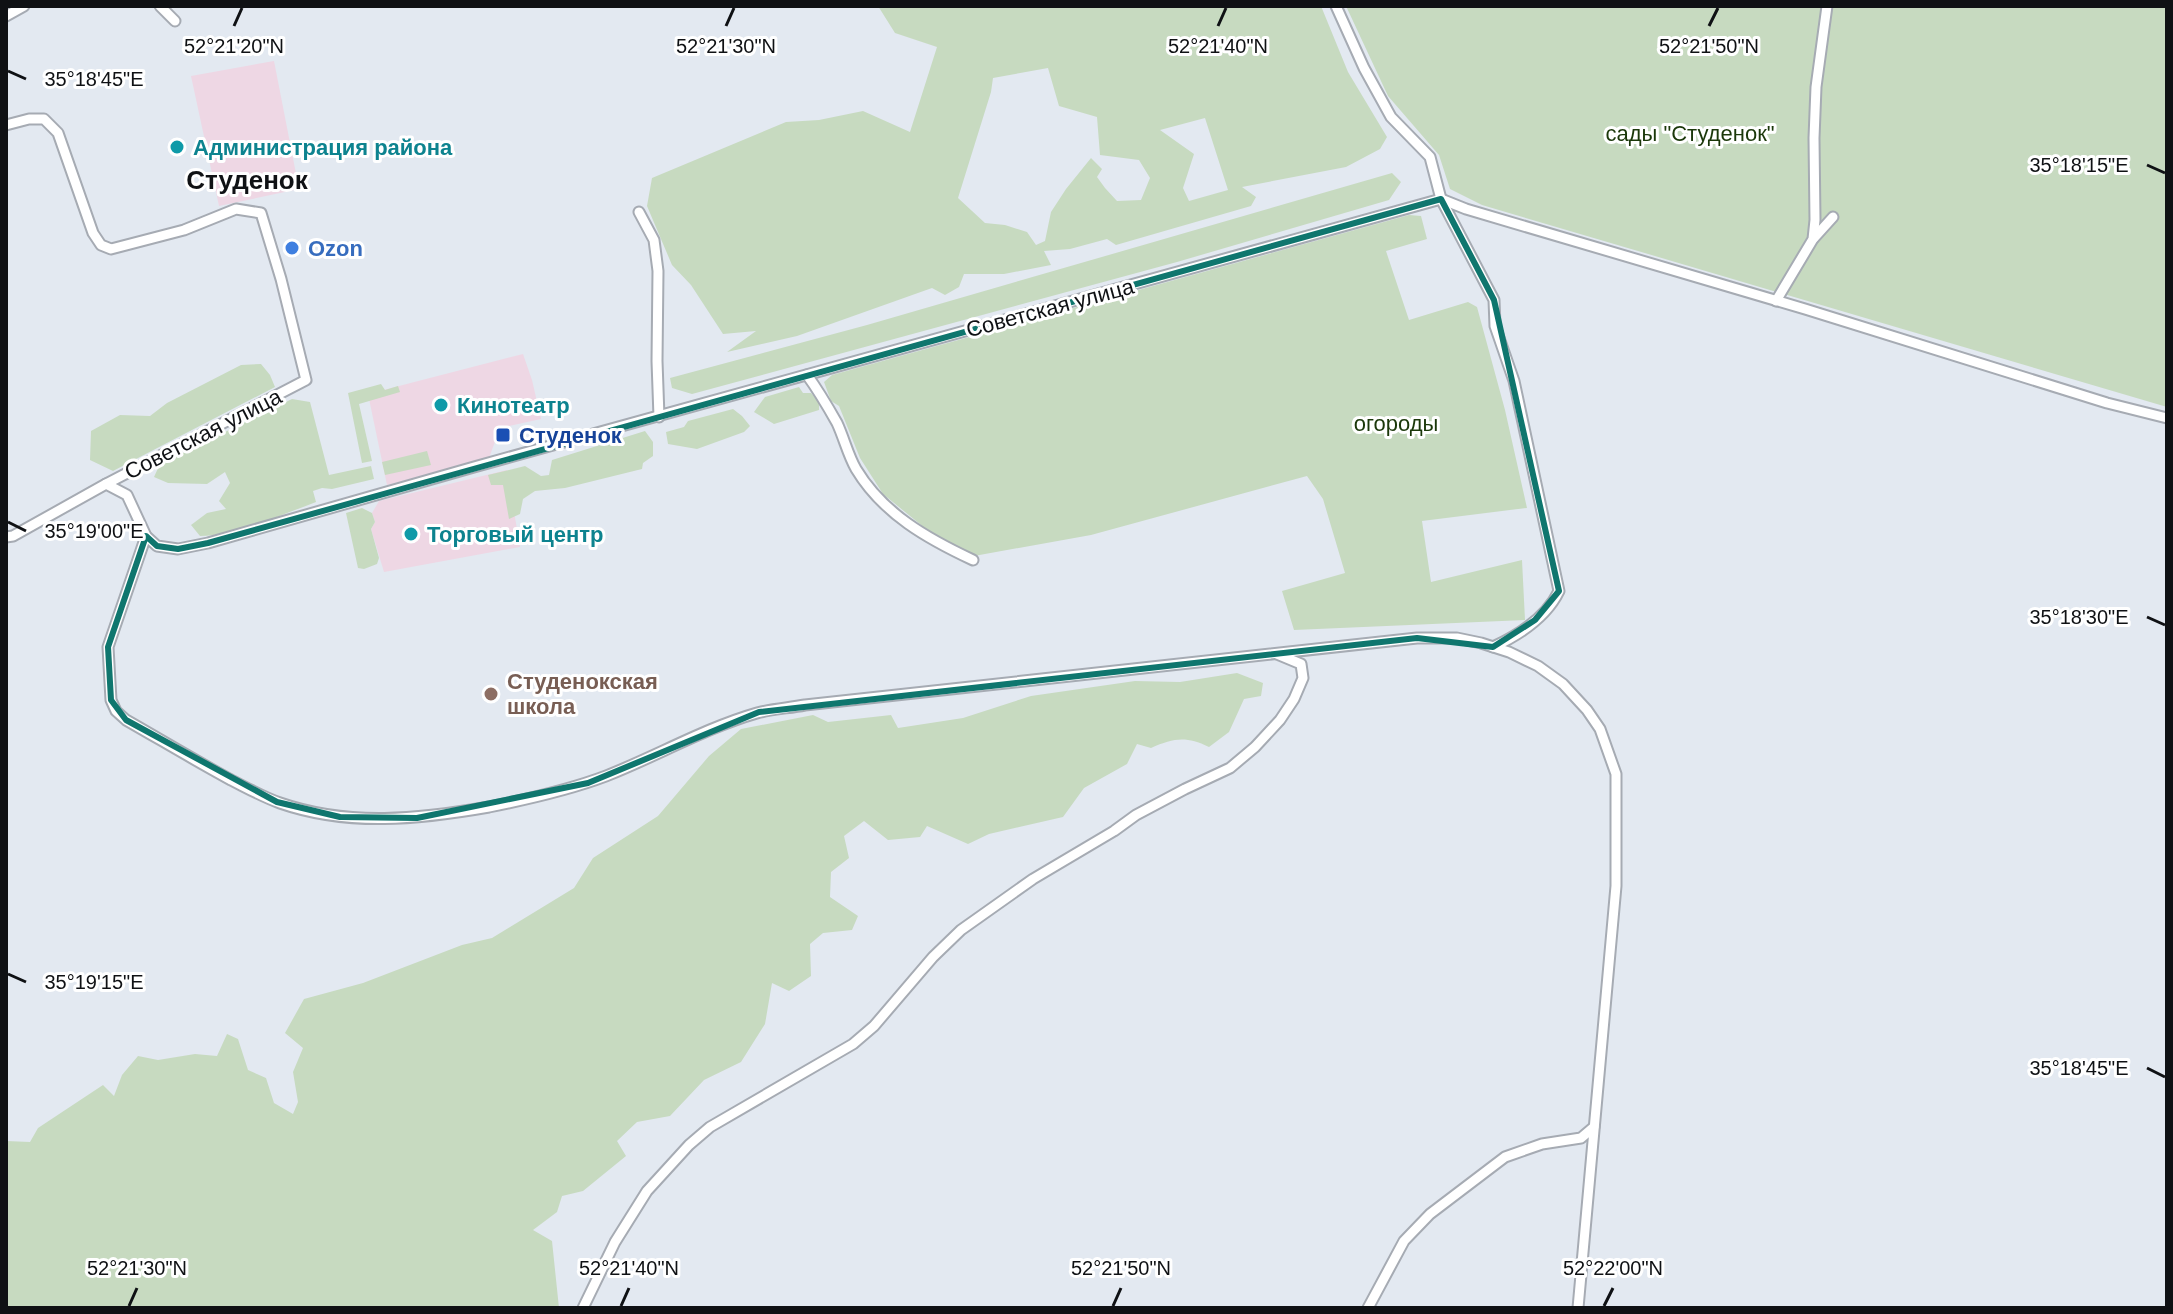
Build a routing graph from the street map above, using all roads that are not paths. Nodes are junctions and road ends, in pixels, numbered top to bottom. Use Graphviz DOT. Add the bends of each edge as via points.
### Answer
graph roads {
  1 [pos="24,6"];
  2 [pos="160,6"];
  3 [pos="1336,6"];
  4 [pos="1827,6"];
  5 [pos="6,16"];
  6 [pos="175,21"];
  7 [pos="6,125"];
  8 [pos="1441,199"];
  9 [pos="639,212"];
  10 [pos="1833,217"];
  11 [pos="1813,239"];
  12 [pos="1776,301"];
  13 [pos="807,375"];
  14 [pos="659,417"];
  15 [pos="2167,418"];
  16 [pos="106,484"];
  17 [pos="146,536"];
  18 [pos="6,537"];
  19 [pos="973,560"];
  20 [pos="1493,647"];
  21 [pos="1274,653"];
  22 [pos="1594,1127"];
  23 [pos="583,1308"];
  24 [pos="1368,1308"];
  25 [pos="1578,1308"];
  1 -- 5 [label="street"];
  2 -- 6 [label="street"];
  3 -- 8 [label="street" via="1391,117 1430,157"];
  4 -- 11 [label="street" via="1816,87"];
  7 -- 16 [label="street, Советская улица" via="29,119 52,125 101,245 111,249 184,230 236,209 261,213 281,279 306,380"];
  8 -- 12 [label="street"];
  8 -- 13 [label="street, Советская улица"];
  8 -- 20 [label="street" via="1494,300 1495,326 1514,381 1559,591 1535,620"];
  9 -- 14 [label="street" via="654,240 658,271"];
  10 -- 11 [label="street"];
  11 -- 12 [label="street"];
  12 -- 15 [label="street"];
  13 -- 14 [label="street, Советская улица"];
  13 -- 19 [label="street" via="856,469 880,501 903,521"];
  14 -- 17 [label="street, Советская улица" via="208,543 178,549 157,546"];
  16 -- 17 [label="street" via="127,495"];
  16 -- 18 [label="street"];
  17 -- 21 [label="street" via="108,647 116,711 252,791 308,812 340,817 417,818 526,800 588,783 759,712"];
  20 -- 21 [label="street" via="1457,638 1417,638"];
  20 -- 22 [label="street" via="1538,666 1563,684 1600,729 1616,774 1616,886"];
  21 -- 23 [label="street" via="1301,664 1303,678 1280,720 1255,747 1230,768 1136,815 1007,896 961,930 853,1044 710,1127 647,1191"];
  22 -- 24 [label="street" via="1581,1138 1505,1157 1430,1214 1404,1241"];
  22 -- 25 [label="street"];
}
